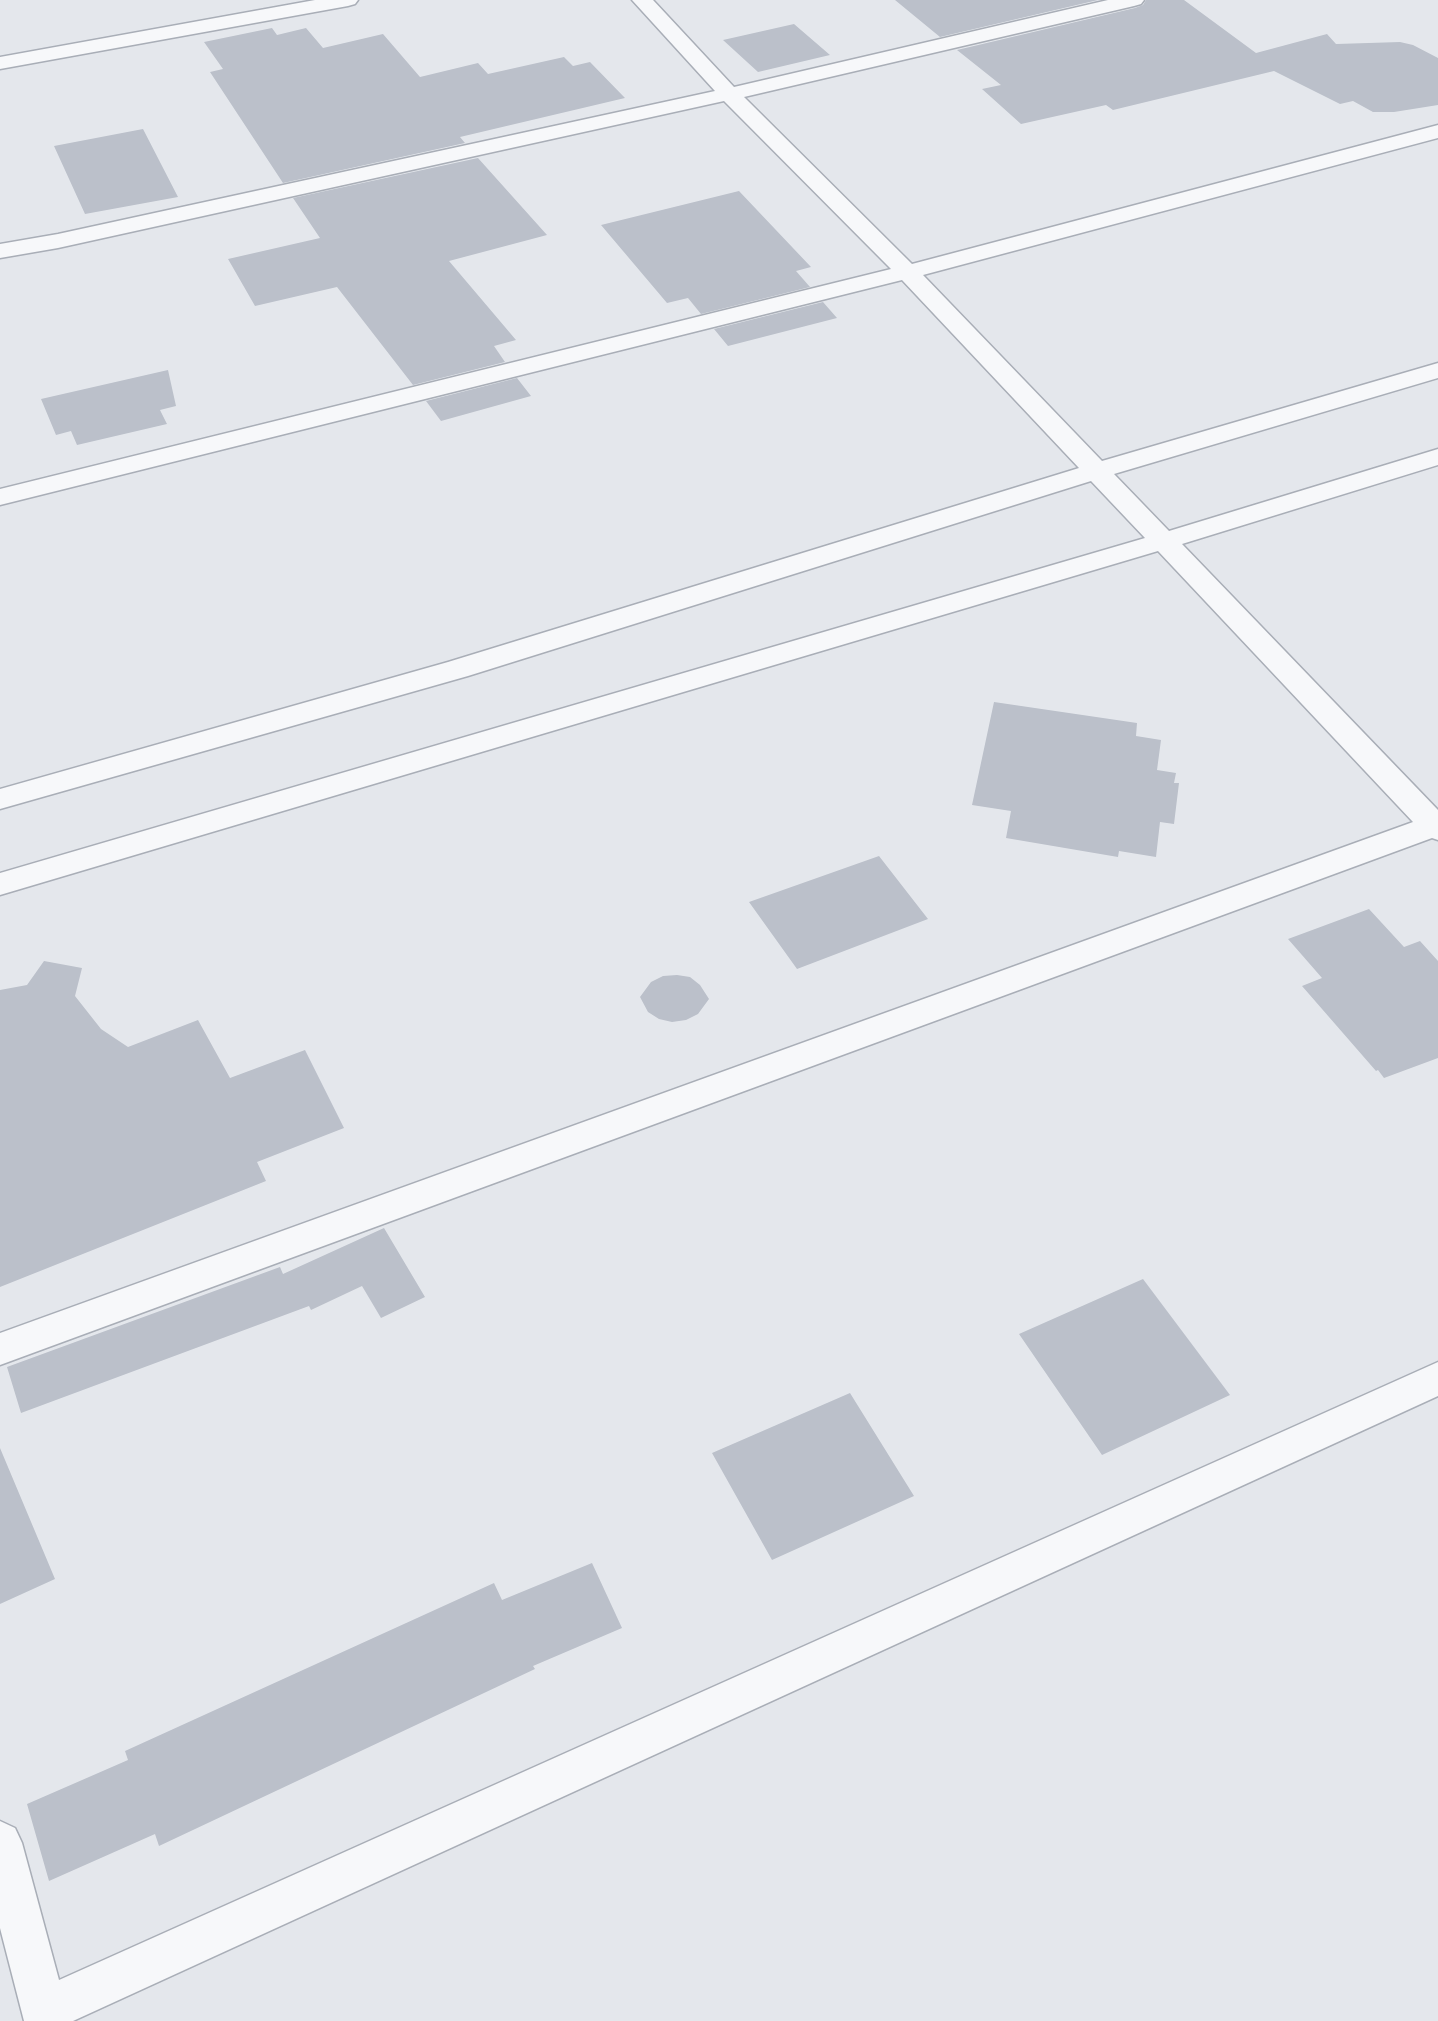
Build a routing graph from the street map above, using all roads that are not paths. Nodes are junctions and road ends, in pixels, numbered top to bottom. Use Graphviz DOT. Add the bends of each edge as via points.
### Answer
graph roads {
  1 [pos="348,0"];
  2 [pos="642,0"];
  3 [pos="1134,0"];
  4 [pos="0,63"];
  5 [pos="729,94"];
  6 [pos="1438,131"];
  7 [pos="0,251"];
  8 [pos="907,272"];
  9 [pos="1438,370"];
  10 [pos="1438,458"];
  11 [pos="1096,471"];
  12 [pos="0,497"];
  13 [pos="1164,541"];
  14 [pos="0,799"];
  15 [pos="1437,826"];
  16 [pos="0,885"];
  17 [pos="0,1348"];
  18 [pos="1438,1378"];
  19 [pos="0,1843"];
  20 [pos="46,2016"];
  1 -- 4 [label="street"];
  2 -- 5 [label="street"];
  3 -- 5 [label="street"];
  5 -- 7 [label="street"];
  5 -- 8 [label="street"];
  6 -- 8 [label="street"];
  8 -- 11 [label="street"];
  8 -- 12 [label="street"];
  9 -- 11 [label="street"];
  10 -- 13 [label="street"];
  11 -- 13 [label="street"];
  11 -- 14 [label="street" via="458,669"];
  13 -- 15 [label="street"];
  13 -- 16 [label="street"];
  15 -- 17 [label="street"];
  18 -- 20 [label="street"];
  19 -- 20 [label="street"];
}
